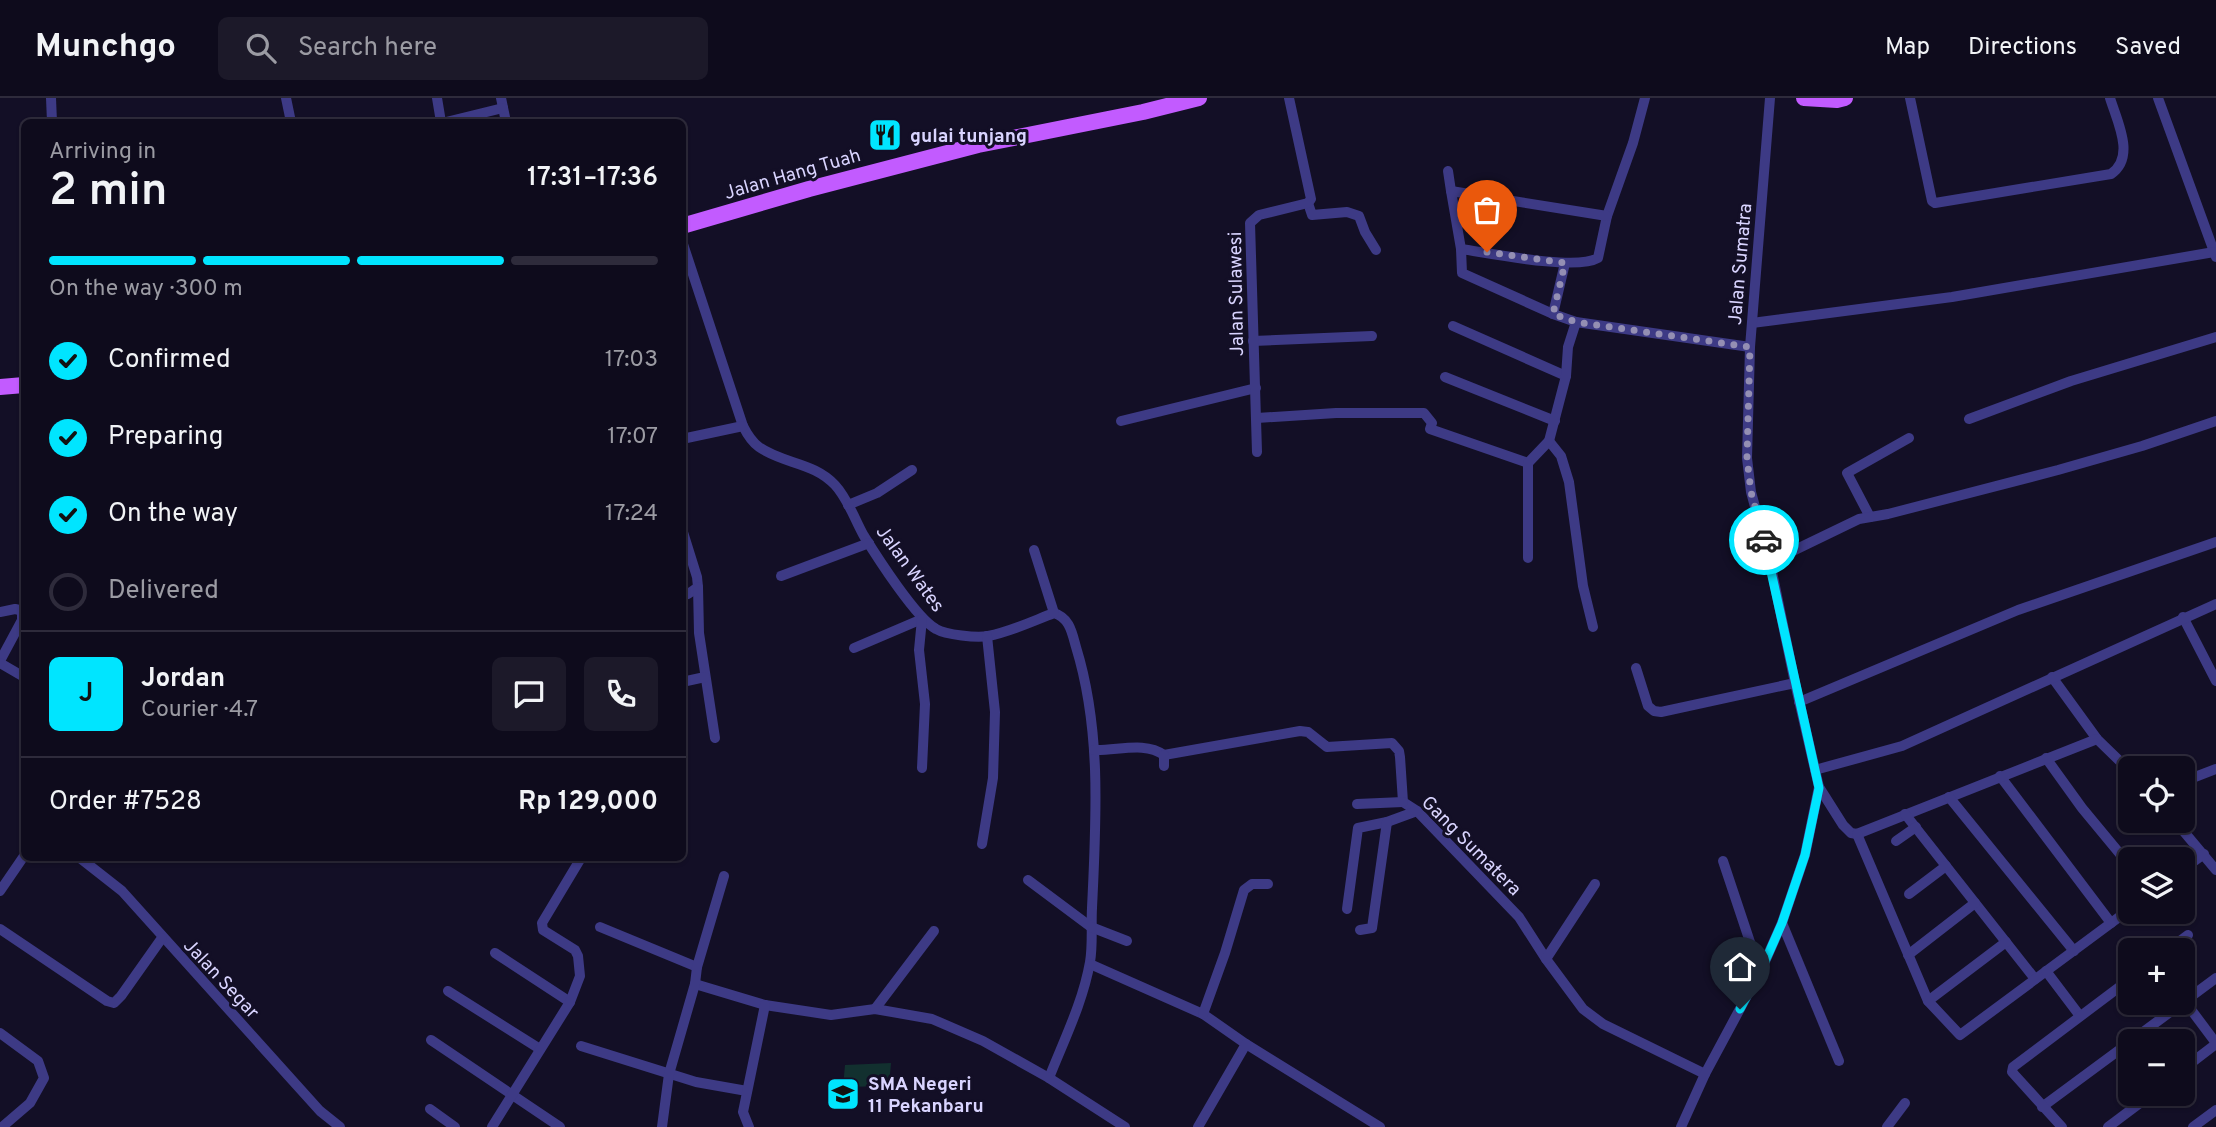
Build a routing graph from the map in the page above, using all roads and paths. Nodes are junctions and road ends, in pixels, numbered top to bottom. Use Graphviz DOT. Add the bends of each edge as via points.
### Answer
graph roads {
  1 [pos="51,98"];
  2 [pos="286,98"];
  3 [pos="437,98"];
  4 [pos="1199,98"];
  5 [pos="1289,98"];
  6 [pos="1645,98"];
  7 [pos="1770,98"];
  8 [pos="1804,98"];
  9 [pos="1845,98"];
  10 [pos="1910,98"];
  11 [pos="2110,98"];
  12 [pos="2158,98"];
  13 [pos="502,103"];
  14 [pos="52,119"];
  15 [pos="290,119"];
  16 [pos="443,119"];
  17 [pos="453,119"];
  18 [pos="1448,171"];
  19 [pos="1451,191"];
  20 [pos="1308,203"];
  21 [pos="1607,216"];
  22 [pos="686,225"];
  23 [pos="1461,249"];
  24 [pos="1376,250"];
  25 [pos="686,253"];
  26 [pos="2215,254"];
  27 [pos="1565,263"];
  28 [pos="1553,314"];
  29 [pos="1576,322"];
  30 [pos="1752,323"];
  31 [pos="1453,326"];
  32 [pos="1372,336"];
  33 [pos="2216,337"];
  34 [pos="1253,341"];
  35 [pos="1750,347"];
  36 [pos="1566,376"];
  37 [pos="1445,377"];
  38 [pos="21,385"];
  39 [pos="0,387"];
  40 [pos="1256,388"];
  41 [pos="1257,418"];
  42 [pos="1969,419"];
  43 [pos="1121,421"];
  44 [pos="1555,421"];
  45 [pos="2216,421"];
  46 [pos="743,426"];
  47 [pos="686,438"];
  48 [pos="1909,438"];
  49 [pos="1549,441"];
  50 [pos="1257,452"];
  51 [pos="1528,463"];
  52 [pos="912,470"];
  53 [pos="848,505"];
  54 [pos="1870,517"];
  55 [pos="686,542"];
  56 [pos="2216,542"];
  57 [pos="869,543"];
  58 [pos="1034,551"];
  59 [pos="1528,558"];
  60 [pos="1770,562"];
  61 [pos="781,576"];
  62 [pos="698,587"];
  63 [pos="686,594"];
  64 [pos="2216,604"];
  65 [pos="21,610"];
  66 [pos="0,612"];
  67 [pos="1054,614"];
  68 [pos="2183,617"];
  69 [pos="922,619"];
  70 [pos="21,622"];
  71 [pos="1593,627"];
  72 [pos="987,636"];
  73 [pos="854,648"];
  74 [pos="0,662"];
  75 [pos="1636,668"];
  76 [pos="21,675"];
  77 [pos="705,677"];
  78 [pos="2052,677"];
  79 [pos="686,681"];
  80 [pos="2216,681"];
  81 [pos="1795,683"];
  82 [pos="1799,702"];
  83 [pos="715,738"];
  84 [pos="2097,739"];
  85 [pos="1094,750"];
  86 [pos="2046,758"];
  87 [pos="2118,759"];
  88 [pos="922,768"];
  89 [pos="2216,769"];
  90 [pos="1815,770"];
  91 [pos="2000,776"];
  92 [pos="2195,777"];
  93 [pos="1819,788"];
  94 [pos="1949,797"];
  95 [pos="1404,802"];
  96 [pos="1357,804"];
  97 [pos="1417,811"];
  98 [pos="1905,814"];
  99 [pos="1387,822"];
  100 [pos="1916,827"];
  101 [pos="2185,833"];
  102 [pos="1857,834"];
  103 [pos="1896,841"];
  104 [pos="982,844"];
  105 [pos="2118,852"];
  106 [pos="2203,854"];
  107 [pos="21,860"];
  108 [pos="2195,860"];
  109 [pos="84,861"];
  110 [pos="579,861"];
  111 [pos="1723,861"];
  112 [pos="1946,866"];
  113 [pos="2216,870"];
  114 [pos="724,876"];
  115 [pos="1028,880"];
  116 [pos="1268,884"];
  117 [pos="1595,884"];
  118 [pos="0,891"];
  119 [pos="1909,894"];
  120 [pos="1975,903"];
  121 [pos="1348,909"];
  122 [pos="2118,918"];
  123 [pos="1782,923"];
  124 [pos="2111,923"];
  125 [pos="600,927"];
  126 [pos="1091,928"];
  127 [pos="0,929"];
  128 [pos="1360,930"];
  129 [pos="934,931"];
  130 [pos="2188,935"];
  131 [pos="2184,938"];
  132 [pos="162,939"];
  133 [pos="1127,941"];
  134 [pos="2006,942"];
  135 [pos="2074,951"];
  136 [pos="495,953"];
  137 [pos="1908,955"];
  138 [pos="1546,959"];
  139 [pos="1090,964"];
  140 [pos="1763,966"];
  141 [pos="697,967"];
  142 [pos="2046,971"];
  143 [pos="2216,978"];
  144 [pos="2035,979"];
  145 [pos="695,984"];
  146 [pos="2118,988"];
  147 [pos="448,991"];
  148 [pos="2195,992"];
  149 [pos="1928,1001"];
  150 [pos="570,1002"];
  151 [pos="765,1005"];
  152 [pos="875,1009"];
  153 [pos="1203,1014"];
  154 [pos="2165,1015"];
  155 [pos="2195,1015"];
  156 [pos="2080,1016"];
  157 [pos="2147,1029"];
  158 [pos="0,1033"];
  159 [pos="431,1040"];
  160 [pos="1246,1044"];
  161 [pos="2216,1044"];
  162 [pos="581,1046"];
  163 [pos="540,1049"];
  164 [pos="2118,1051"];
  165 [pos="2195,1060"];
  166 [pos="1839,1061"];
  167 [pos="669,1074"];
  168 [pos="1705,1074"];
  169 [pos="1049,1078"];
  170 [pos="747,1091"];
  171 [pos="512,1096"];
  172 [pos="1905,1103"];
  173 [pos="2136,1106"];
  174 [pos="2042,1107"];
  175 [pos="430,1109"];
  176 [pos="2216,1110"];
  177 [pos="2201,1125"];
  178 [pos="338,1126"];
  179 [pos="3,1127"];
  180 [pos="455,1127"];
  181 [pos="492,1127"];
  182 [pos="560,1127"];
  183 [pos="662,1127"];
  184 [pos="749,1127"];
  185 [pos="1125,1127"];
  186 [pos="1198,1127"];
  187 [pos="1380,1127"];
  188 [pos="1681,1127"];
  189 [pos="1887,1127"];
  190 [pos="2062,1127"];
  191 [pos="2108,1127"];
  1 -- 14 [label="street"];
  2 -- 15 [label="street"];
  3 -- 16 [label="street"];
  4 -- 22 [label="main road, Jalan Hang Tuah" via="978,145"];
  5 -- 20 [label="street" via="1311,194"];
  6 -- 21 [label="street"];
  7 -- 30 [label="street, Jalan Sumatra"];
  8 -- 9 [label="main road"];
  10 -- 11 [label="street" via="1935,203 2111,174 2119,168 2125,152"];
  12 -- 26 [label="street"];
  13 -- 17 [label="street"];
  18 -- 19 [label="street"];
  19 -- 21 [label="street"];
  19 -- 23 [label="street"];
  20 -- 24 [label="street" via="1312,215 1347,212 1359,216"];
  20 -- 34 [label="street, Jalan Sulawesi" via="1259,215 1250,223"];
  21 -- 27 [label="street" via="1598,258"];
  23 -- 27 [label="street"];
  23 -- 28 [label="street" via="1462,273"];
  25 -- 46 [label="street, Jalan Wates"];
  26 -- 30 [label="street" via="1951,298"];
  27 -- 28 [label="street"];
  28 -- 29 [label="street"];
  29 -- 35 [label="street"];
  29 -- 36 [label="street"];
  30 -- 35 [label="street, Jalan Sumatra"];
  31 -- 36 [label="street"];
  32 -- 34 [label="street"];
  33 -- 42 [label="street" via="2071,381"];
  34 -- 40 [label="street, Jalan Sulawesi"];
  35 -- 60 [label="street, Jalan Sumatra" via="1747,423 1751,492"];
  36 -- 44 [label="street"];
  37 -- 44 [label="street"];
  38 -- 39 [label="main road"];
  40 -- 41 [label="street, Jalan Sulawesi"];
  40 -- 43 [label="street"];
  41 -- 50 [label="street, Jalan Sulawesi"];
  41 -- 51 [label="street" via="1424,413 1432,423 1430,429"];
  44 -- 49 [label="street"];
  45 -- 54 [label="street" via="2094,460"];
  46 -- 47 [label="street"];
  46 -- 53 [label="street, Jalan Wates" via="760,448 828,477"];
  48 -- 54 [label="street" via="1847,473"];
  49 -- 51 [label="street"];
  49 -- 71 [label="street" via="1561,456 1569,482"];
  51 -- 59 [label="street"];
  52 -- 53 [label="street"];
  53 -- 57 [label="street, Jalan Wates"];
  54 -- 60 [label="street"];
  55 -- 62 [label="street"];
  56 -- 82 [label="street" via="2018,610"];
  57 -- 61 [label="street"];
  57 -- 69 [label="street, Jalan Wates"];
  58 -- 67 [label="street"];
  60 -- 81 [label="street, Jalan Sumatra"];
  62 -- 63 [label="street"];
  62 -- 77 [label="street"];
  64 -- 68 [label="street"];
  65 -- 66 [label="street"];
  67 -- 72 [label="street, Jalan Wates"];
  67 -- 85 [label="street" via="1069,623 1082,666"];
  68 -- 78 [label="street"];
  68 -- 80 [label="street"];
  69 -- 72 [label="street, Jalan Wates" via="946,633"];
  69 -- 73 [label="street"];
  69 -- 88 [label="street"];
  70 -- 74 [label="street"];
  72 -- 104 [label="street" via="995,712 993,778"];
  74 -- 76 [label="street"];
  75 -- 81 [label="street" via="1648,706 1661,712"];
  77 -- 79 [label="street"];
  77 -- 83 [label="street"];
  78 -- 84 [label="street"];
  78 -- 90 [label="street" via="1902,746"];
  81 -- 82 [label="street, Jalan Sumatra"];
  82 -- 90 [label="street, Jalan Sumatra"];
  84 -- 86 [label="street"];
  84 -- 87 [label="street"];
  85 -- 95 [label="street, Gang Sumatera" via="1145,747 1157,749 1164,761 1300,731 1326,747 1392,743 1399,751"];
  85 -- 126 [label="street"];
  86 -- 91 [label="street"];
  86 -- 105 [label="street"];
  89 -- 92 [label="street"];
  90 -- 93 [label="street, Jalan Sumatra"];
  91 -- 94 [label="street"];
  91 -- 124 [label="street"];
  93 -- 102 [label="street" via="1843,825"];
  93 -- 123 [label="street, Jalan Sumatra" via="1805,855"];
  94 -- 98 [label="street"];
  94 -- 135 [label="street"];
  95 -- 96 [label="street"];
  95 -- 97 [label="street, Gang Sumatera"];
  97 -- 99 [label="street"];
  97 -- 138 [label="street, Gang Sumatera" via="1519,916"];
  98 -- 100 [label="street"];
  98 -- 102 [label="street"];
  99 -- 121 [label="street" via="1358,828"];
  99 -- 128 [label="street" via="1372,928"];
  100 -- 103 [label="street"];
  100 -- 112 [label="street"];
  101 -- 106 [label="street"];
  102 -- 137 [label="street"];
  106 -- 108 [label="street"];
  106 -- 113 [label="street"];
  107 -- 118 [label="street"];
  109 -- 132 [label="street, Jalan Segar" via="122,891"];
  110 -- 150 [label="street" via="542,923 543,930 578,956 580,976"];
  111 -- 140 [label="street" via="1755,957"];
  112 -- 119 [label="street"];
  112 -- 120 [label="street"];
  114 -- 141 [label="street"];
  115 -- 126 [label="street"];
  116 -- 153 [label="street" via="1252,884 1244,890"];
  117 -- 138 [label="street"];
  120 -- 134 [label="street"];
  120 -- 137 [label="street"];
  122 -- 124 [label="street"];
  123 -- 140 [label="street, Jalan Sumatra"];
  123 -- 166 [label="street"];
  124 -- 135 [label="street"];
  125 -- 141 [label="street"];
  126 -- 133 [label="street"];
  126 -- 139 [label="street"];
  127 -- 132 [label="street" via="114,1003"];
  129 -- 152 [label="street"];
  130 -- 131 [label="street"];
  132 -- 178 [label="street, Jalan Segar"];
  134 -- 144 [label="street"];
  134 -- 149 [label="street"];
  135 -- 142 [label="street"];
  136 -- 150 [label="street"];
  137 -- 149 [label="street"];
  138 -- 168 [label="street, Gang Sumatera" via="1583,1009 1603,1024"];
  139 -- 153 [label="street"];
  139 -- 169 [label="street" via="1082,999"];
  140 -- 168 [label="street, Jalan Sumatra"];
  141 -- 145 [label="street"];
  142 -- 144 [label="street"];
  142 -- 156 [label="street"];
  143 -- 148 [label="street"];
  144 -- 149 [label="street" via="1960,1035"];
  145 -- 151 [label="street"];
  145 -- 167 [label="street"];
  146 -- 156 [label="street"];
  147 -- 163 [label="street"];
  150 -- 163 [label="street"];
  151 -- 152 [label="street" via="831,1015"];
  151 -- 170 [label="street"];
  152 -- 169 [label="street" via="932,1019 984,1041"];
  153 -- 160 [label="street"];
  154 -- 157 [label="street"];
  155 -- 161 [label="street"];
  156 -- 174 [label="street" via="2013,1067 2012,1072"];
  158 -- 179 [label="street" via="38,1061 44,1078 30,1103"];
  159 -- 171 [label="street"];
  160 -- 186 [label="street"];
  160 -- 187 [label="street"];
  161 -- 165 [label="street"];
  162 -- 167 [label="street"];
  163 -- 171 [label="street"];
  164 -- 174 [label="street"];
  167 -- 170 [label="street"];
  167 -- 183 [label="street"];
  168 -- 188 [label="street, Jalan Sumatra"];
  169 -- 185 [label="street"];
  170 -- 184 [label="street" via="743,1112"];
  171 -- 181 [label="street"];
  171 -- 182 [label="street"];
  172 -- 189 [label="street"];
  173 -- 191 [label="street"];
  174 -- 190 [label="street"];
  175 -- 180 [label="street"];
  176 -- 177 [label="street"];
}
